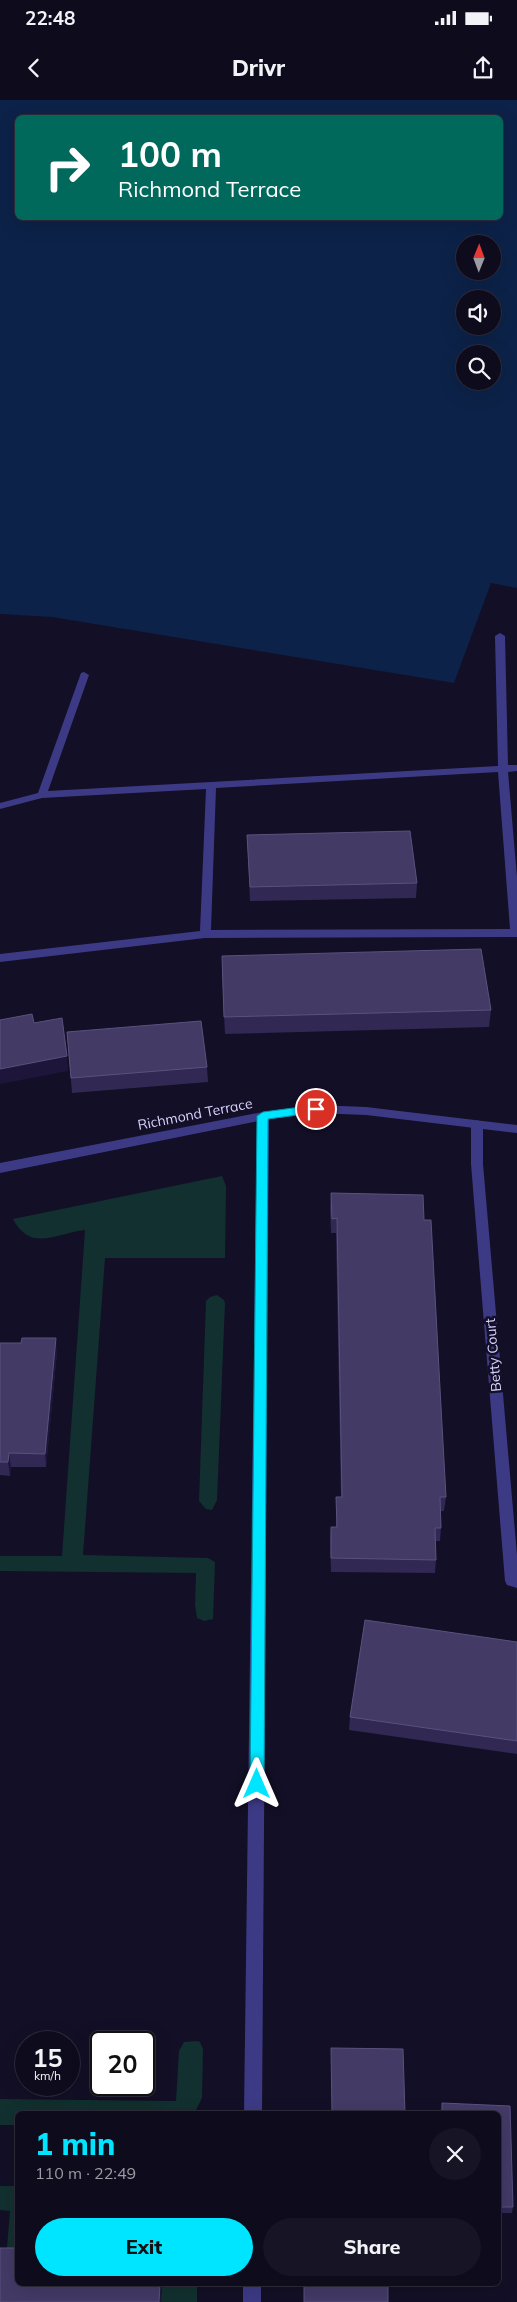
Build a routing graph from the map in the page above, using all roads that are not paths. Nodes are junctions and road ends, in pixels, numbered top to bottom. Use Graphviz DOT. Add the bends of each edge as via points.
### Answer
graph roads {
  1 [pos="500,636"];
  2 [pos="84,675"];
  3 [pos="517,768"];
  4 [pos="503,770"];
  5 [pos="211,786"];
  6 [pos="42,795"];
  7 [pos="0,806"];
  8 [pos="516,932"];
  9 [pos="205,934"];
  10 [pos="0,958"];
  11 [pos="263,1116"];
  12 [pos="477,1124"];
  13 [pos="517,1129"];
  14 [pos="0,1168"];
  15 [pos="517,1582"];
  16 [pos="254,2111"];
  17 [pos="252,2286"];
  18 [pos="252,2302"];
  1 -- 4 [label="street"];
  2 -- 6 [label="street"];
  3 -- 4 [label="street"];
  4 -- 5 [label="street"];
  4 -- 8 [label="street"];
  5 -- 6 [label="street"];
  5 -- 9 [label="street"];
  6 -- 7 [label="street"];
  8 -- 9 [label="street"];
  9 -- 10 [label="street"];
  11 -- 12 [label="street, Richmond Terrace" via="341,1109"];
  11 -- 14 [label="street, Richmond Terrace"];
  11 -- 16 [label="street"];
  12 -- 13 [label="street, Richmond Terrace"];
  12 -- 15 [label="street, Betty Court" via="477,1164 511,1572 512,1581"];
  17 -- 18 [label="street"];
}
